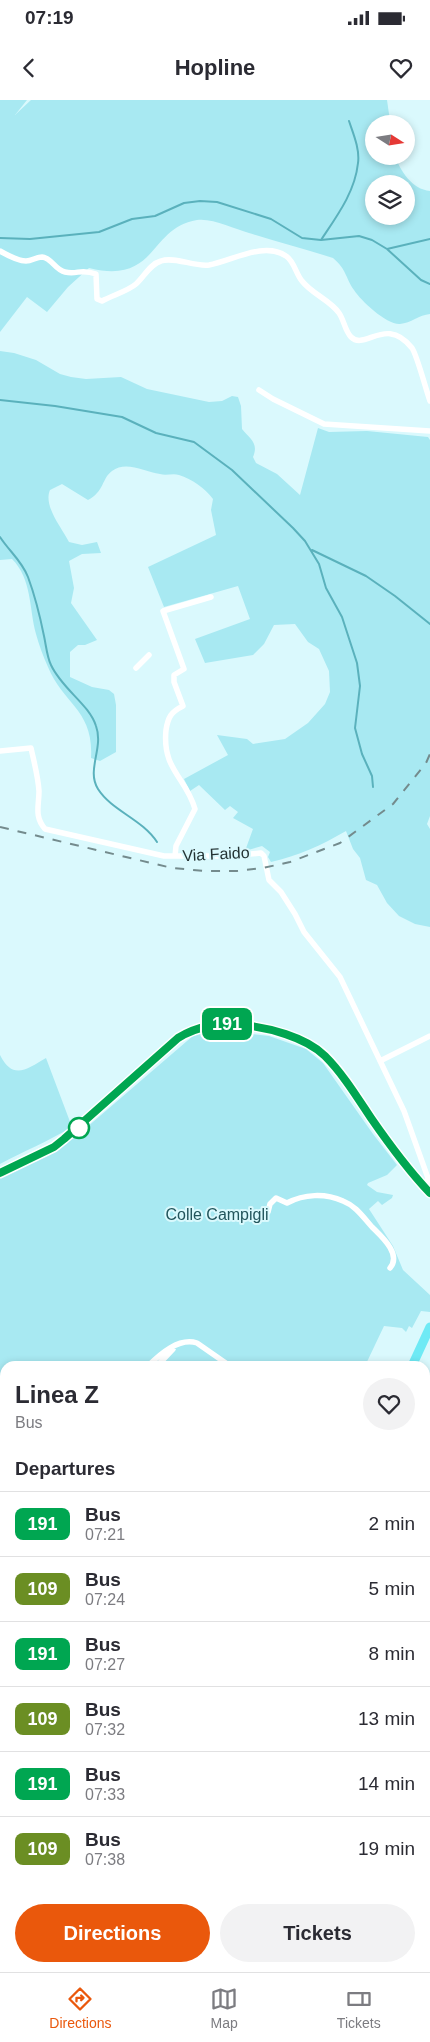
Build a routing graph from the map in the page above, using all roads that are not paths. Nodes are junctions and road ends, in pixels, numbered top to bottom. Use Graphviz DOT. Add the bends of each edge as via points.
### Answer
graph roads {
  1 [pos="0,251"];
  2 [pos="259,390"];
  3 [pos="430,401"];
  4 [pos="430,431"];
  5 [pos="211,597"];
  6 [pos="149,655"];
  7 [pos="136,668"];
  8 [pos="0,751"];
  9 [pos="175,856"];
  10 [pos="430,1036"];
  11 [pos="380,1061"];
  12 [pos="0,1173"];
  13 [pos="428,1191"];
  14 [pos="268,1212"];
  15 [pos="390,1268"];
  16 [pos="430,1327"];
  17 [pos="176,1346"];
  18 [pos="154,1361"];
  19 [pos="162,1361"];
  20 [pos="222,1361"];
  21 [pos="414,1361"];
  1 -- 3 [label="street" via="25,261 44,257 64,272 86,270 96,274 97,298 102,301 135,285 161,260 208,265 259,252 278,251 288,257 302,281 338,312 352,338 365,340 384,333 395,334 411,347"];
  2 -- 4 [label="street" via="324,424"];
  5 -- 9 [label="street" via="163,611 184,669 174,675 183,706 173,711 167,720 166,749 195,809 176,846"];
  6 -- 7 [label="street"];
  8 -- 9 [label="street, Via Faido" via="31,748 37,771 38,820 44,829"];
  9 -- 11 [label="street, Via Faido" via="261,852 269,880 281,892 304,932 339,976"];
  10 -- 11 [label="street"];
  11 -- 13 [label="street, Via Faido" via="404,1111 428,1178"];
  12 -- 13 [label="street" via="54,1147 178,1038 193,1029 227,1024 268,1029 308,1044 325,1056"];
  14 -- 15 [label="street" via="276,1198 287,1203 309,1195 344,1201 362,1215 390,1247 394,1258"];
  16 -- 21 [label="main road"];
  17 -- 18 [label="street"];
  17 -- 19 [label="street"];
  17 -- 20 [label="street" via="194,1342"];
}
